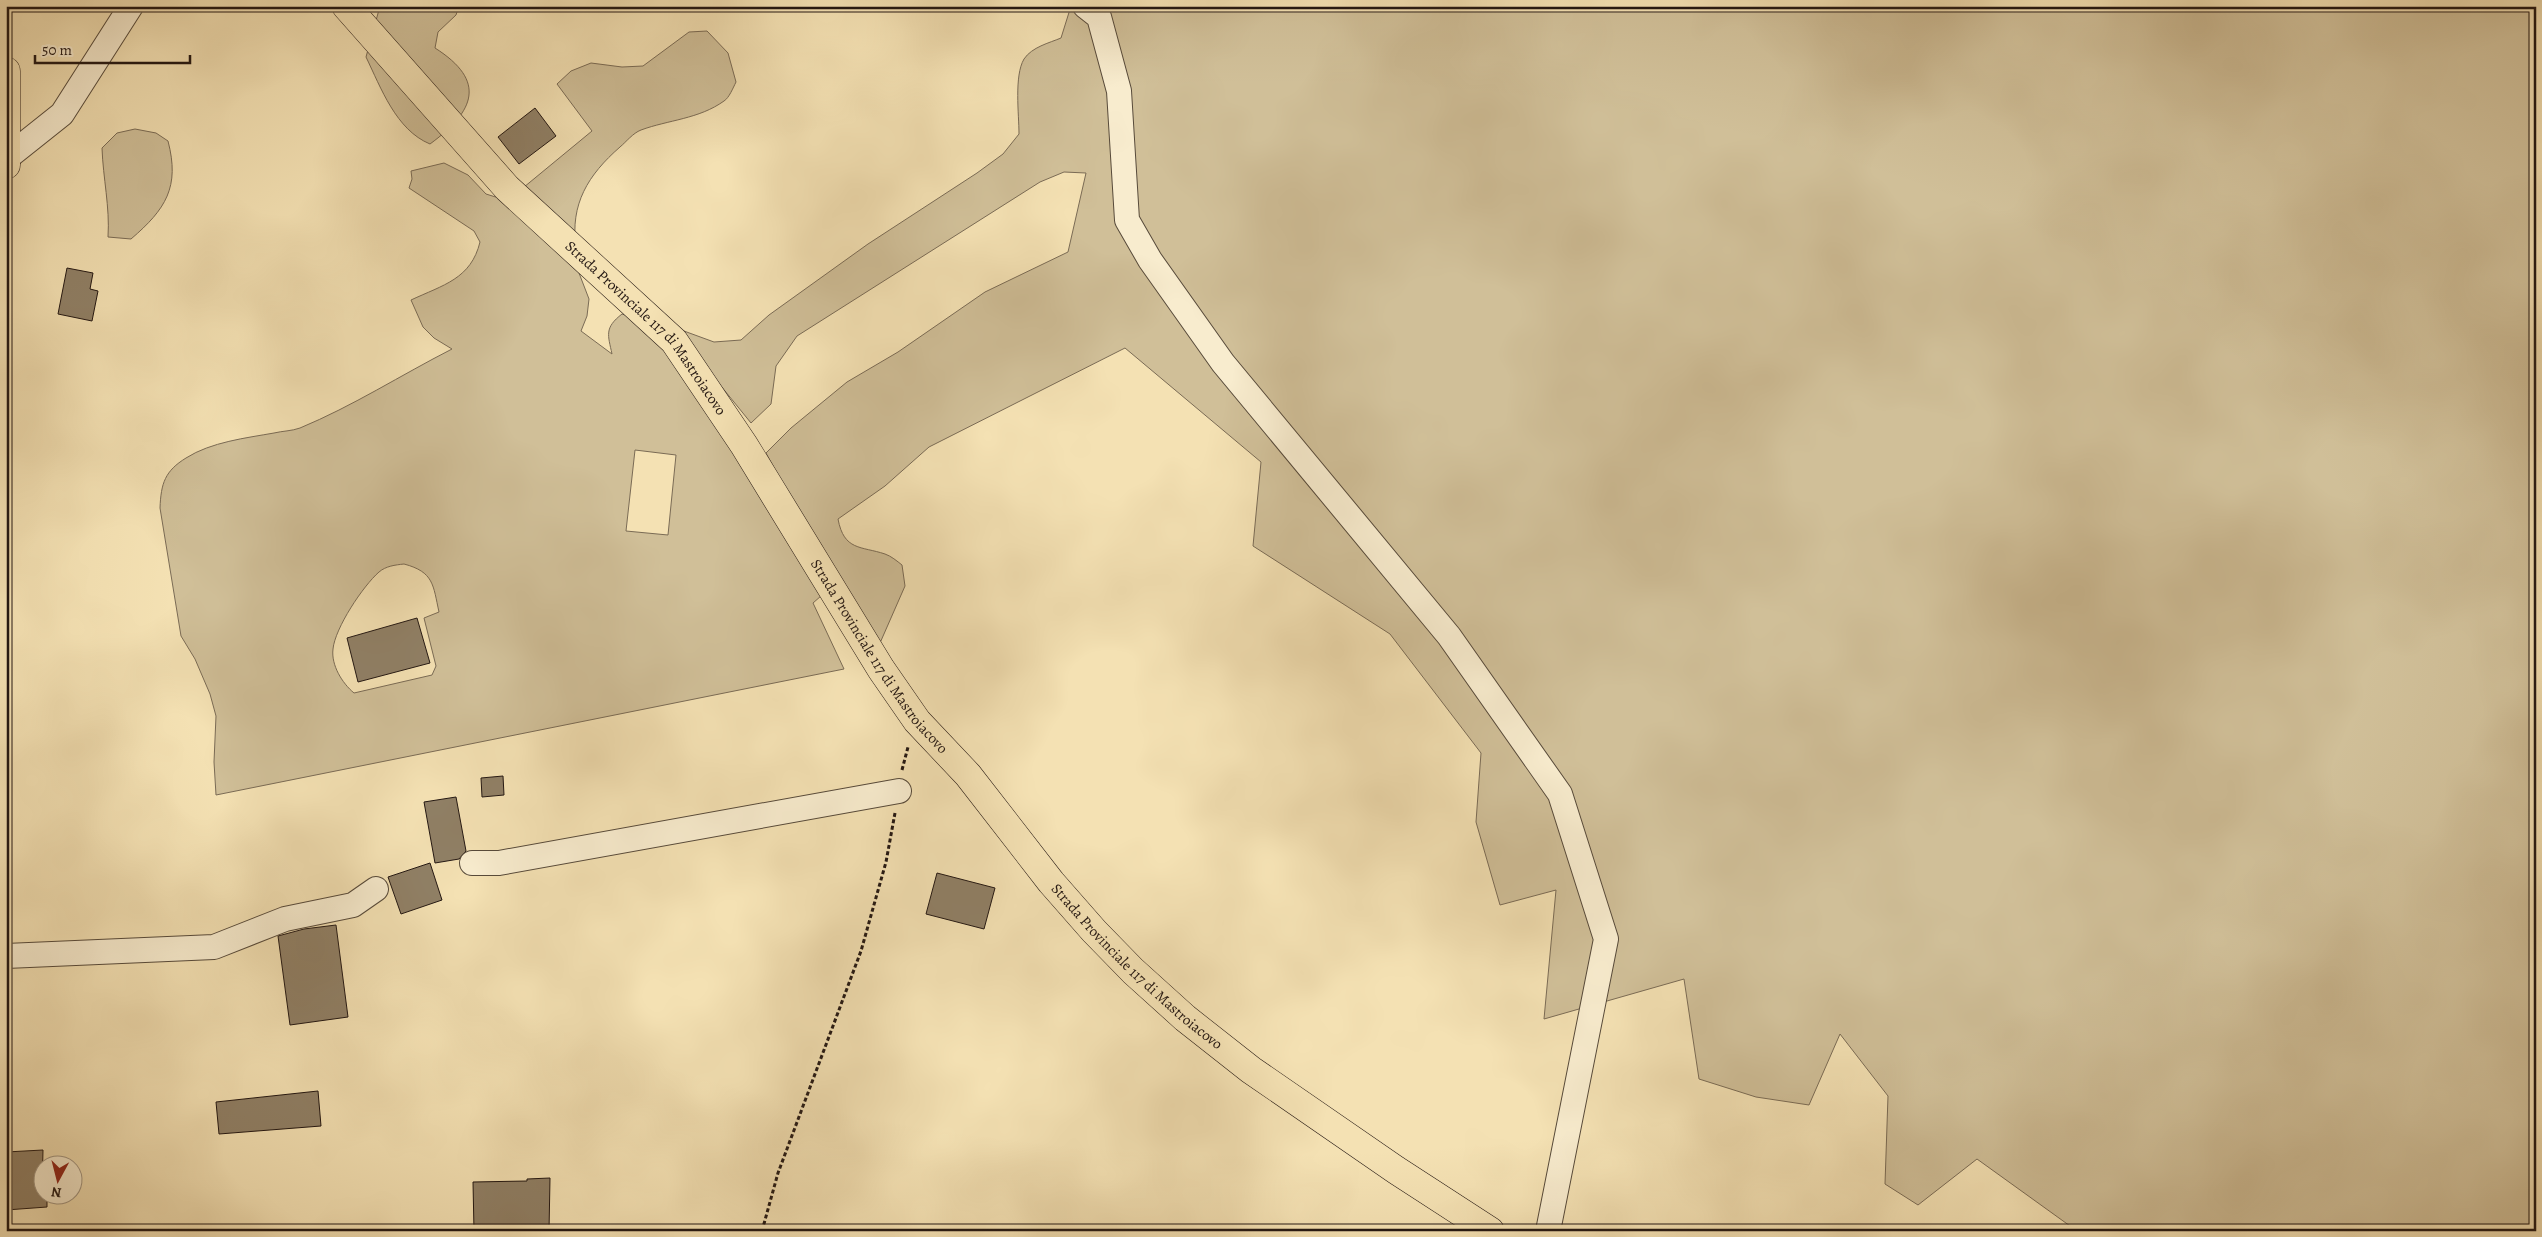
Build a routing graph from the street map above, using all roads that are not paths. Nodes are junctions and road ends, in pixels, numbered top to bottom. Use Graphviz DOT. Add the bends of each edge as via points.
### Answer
graph roads {
  1 [pos="131,6"];
  2 [pos="346,6"];
  3 [pos="1085,6"];
  4 [pos="6,70"];
  5 [pos="7,161"];
  6 [pos="899,791"];
  7 [pos="472,863"];
  8 [pos="376,889"];
  9 [pos="6,956"];
  10 [pos="1490,1231"];
  11 [pos="1548,1231"];
  1 -- 5 [label="street" via="62,114"];
  2 -- 10 [label="main road, Strada Provinciale 117 di Mastroiacovo" via="508,188 674,341 744,445 881,669 918,721 968,775 1051,882 1094,931 1178,1011 1251,1070"];
  3 -- 11 [label="street" via="1099,16 1119,91 1127,220 1150,260 1223,364 1448,636 1560,794 1606,939"];
  4 -- 5 [label="main road"];
  6 -- 7 [label="street" via="500,863"];
  8 -- 9 [label="street" via="353,905 285,919 214,947"];
}
